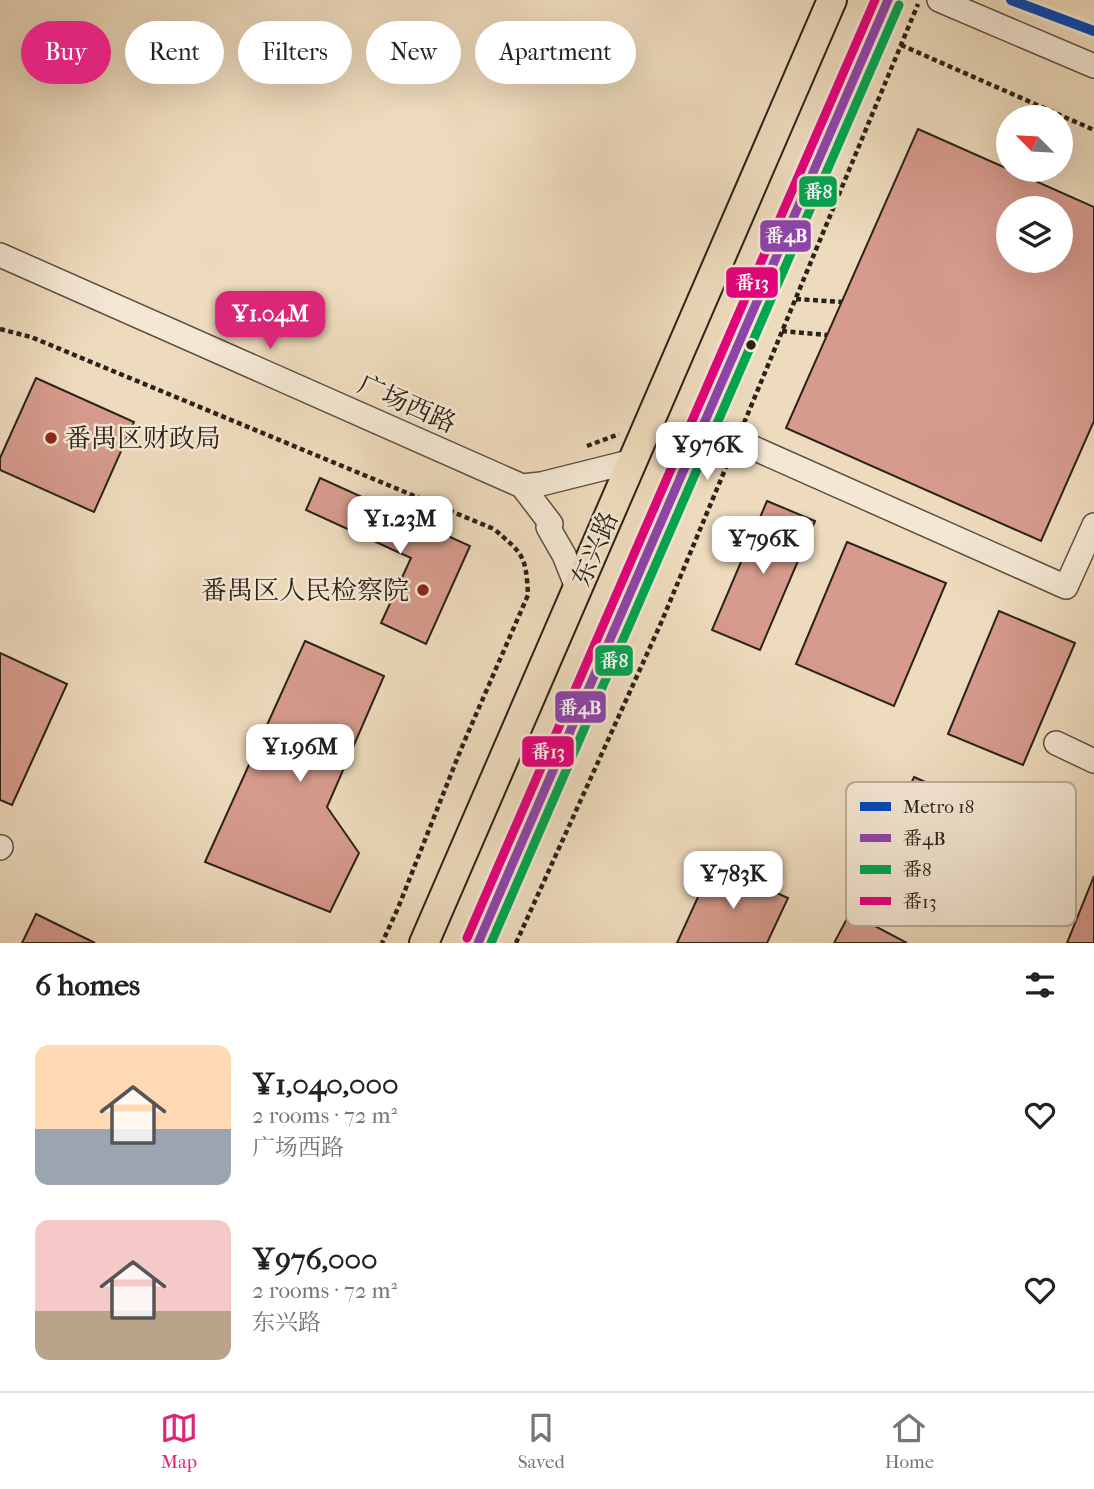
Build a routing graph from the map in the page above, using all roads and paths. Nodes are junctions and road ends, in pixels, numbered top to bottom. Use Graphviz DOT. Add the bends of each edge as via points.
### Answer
graph roads {
  1 [pos="832,0"];
  2 [pos="888,0"];
  3 [pos="920,0"];
  4 [pos="939,0"];
  5 [pos="901,45"];
  6 [pos="1094,66"];
  7 [pos="1094,130"];
  8 [pos="0,255"];
  9 [pos="796,299"];
  10 [pos="842,302"];
  11 [pos="0,329"];
  12 [pos="782,331"];
  13 [pos="827,335"];
  14 [pos="704,426"];
  15 [pos="737,441"];
  16 [pos="633,461"];
  17 [pos="522,486"];
  18 [pos="1094,525"];
  19 [pos="578,590"];
  20 [pos="1056,743"];
  21 [pos="1094,761"];
  22 [pos="382,943"];
  23 [pos="424,943"];
  24 [pos="478,943"];
  25 [pos="516,943"];
  1 -- 16 [label="main road, 东兴路"];
  2 -- 14 [label="main road, 东兴路"];
  3 -- 5 [label="path"];
  4 -- 6 [label="street"];
  5 -- 7 [label="path"];
  5 -- 9 [label="path"];
  8 -- 17 [label="street, 广场西路"];
  9 -- 10 [label="path"];
  9 -- 12 [label="path"];
  11 -- 22 [label="path" via="30,337 494,529 520,552 527,570 528,595"];
  12 -- 13 [label="path"];
  12 -- 15 [label="path"];
  14 -- 15 [label="street"];
  14 -- 24 [label="main road, 东兴路"];
  15 -- 18 [label="street" via="1066,587"];
  15 -- 25 [label="path" via="661,623"];
  16 -- 17 [label="street"];
  16 -- 19 [label="main road, 东兴路"];
  17 -- 19 [label="street" via="551,524 548,527"];
  19 -- 23 [label="main road, 东兴路"];
  20 -- 21 [label="street"];
}
